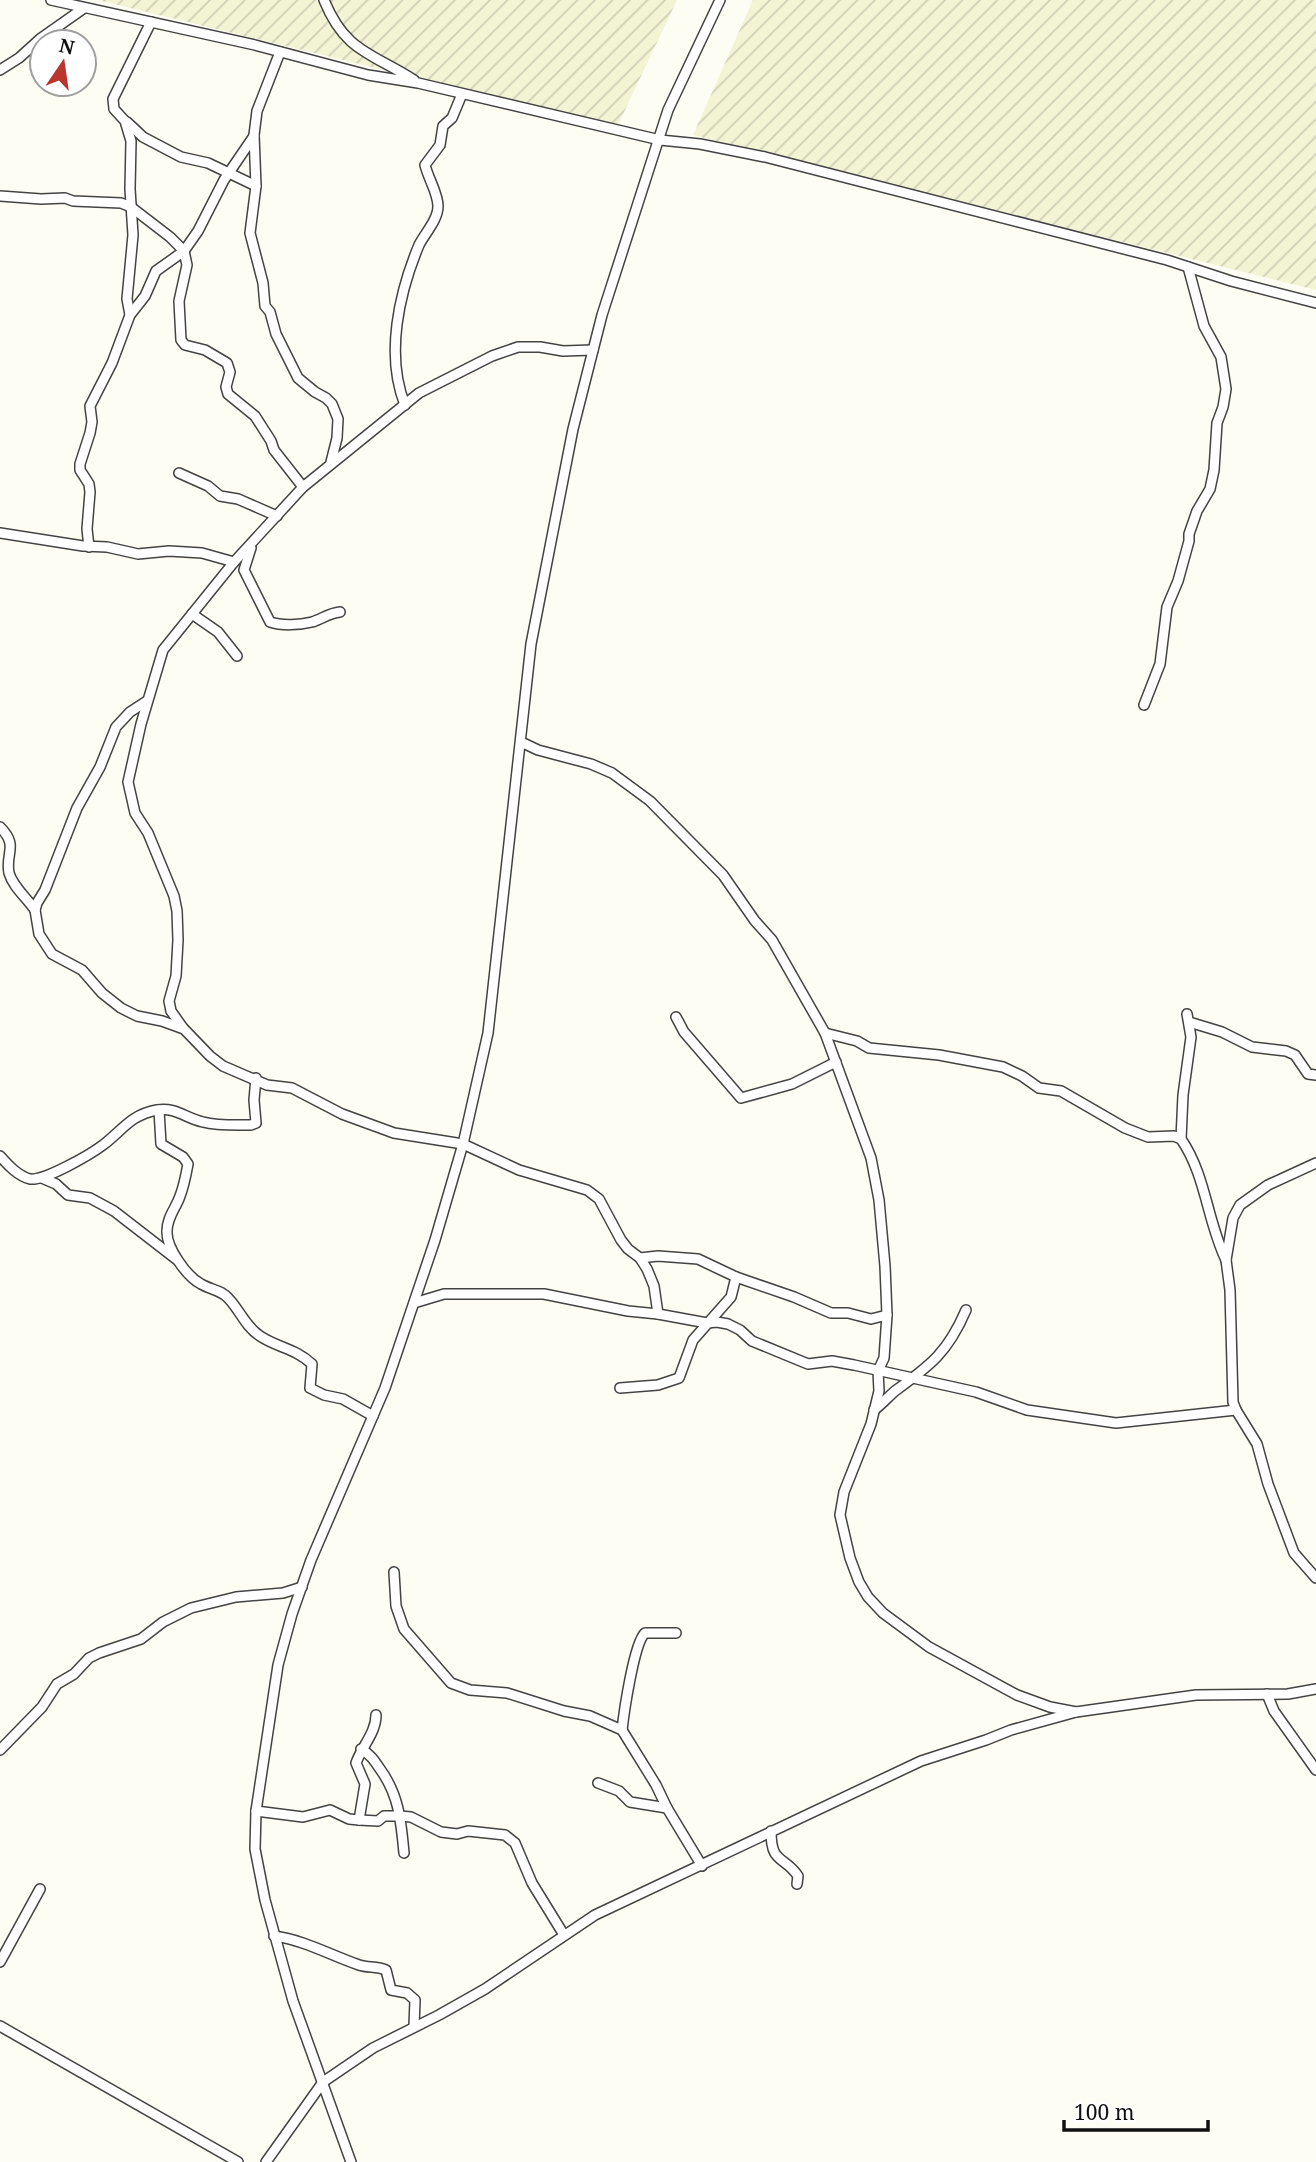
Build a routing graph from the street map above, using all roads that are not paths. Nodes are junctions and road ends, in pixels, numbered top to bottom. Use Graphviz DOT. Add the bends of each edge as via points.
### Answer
graph roads {
  1 [pos="51,0"];
  2 [pos="324,0"];
  3 [pos="720,0"];
  4 [pos="84,8"];
  5 [pos="151,22"];
  6 [pos="280,52"];
  7 [pos="0,70"];
  8 [pos="418,83"];
  9 [pos="462,94"];
  10 [pos="125,121"];
  11 [pos="254,135"];
  12 [pos="660,141"];
  13 [pos="229,173"];
  14 [pos="256,186"];
  15 [pos="0,196"];
  16 [pos="131,207"];
  17 [pos="184,251"];
  18 [pos="1188,267"];
  19 [pos="1316,303"];
  20 [pos="130,315"];
  21 [pos="593,350"];
  22 [pos="405,405"];
  23 [pos="330,464"];
  24 [pos="178,473"];
  25 [pos="303,487"];
  26 [pos="277,516"];
  27 [pos="0,533"];
  28 [pos="253,543"];
  29 [pos="89,547"];
  30 [pos="234,562"];
  31 [pos="244,570"];
  32 [pos="219,583"];
  33 [pos="340,612"];
  34 [pos="192,614"];
  35 [pos="237,656"];
  36 [pos="147,701"];
  37 [pos="1144,705"];
  38 [pos="521,742"];
  39 [pos="0,827"];
  40 [pos="35,910"];
  41 [pos="676,1017"];
  42 [pos="184,1029"];
  43 [pos="825,1033"];
  44 [pos="836,1062"];
  45 [pos="1316,1075"];
  46 [pos="256,1078"];
  47 [pos="159,1110"];
  48 [pos="1181,1139"];
  49 [pos="463,1144"];
  50 [pos="0,1156"];
  51 [pos="1316,1163"];
  52 [pos="42,1178"];
  53 [pos="640,1258"];
  54 [pos="1226,1259"];
  55 [pos="181,1262"];
  56 [pos="736,1277"];
  57 [pos="414,1303"];
  58 [pos="966,1310"];
  59 [pos="658,1314"];
  60 [pos="887,1315"];
  61 [pos="708,1323"];
  62 [pos="878,1371"];
  63 [pos="916,1377"];
  64 [pos="620,1388"];
  65 [pos="874,1410"];
  66 [pos="1236,1410"];
  67 [pos="373,1416"];
  68 [pos="394,1572"];
  69 [pos="1316,1578"];
  70 [pos="302,1587"];
  71 [pos="676,1633"];
  72 [pos="1316,1689"];
  73 [pos="1267,1694"];
  74 [pos="1076,1712"];
  75 [pos="376,1715"];
  76 [pos="622,1730"];
  77 [pos="361,1749"];
  78 [pos="0,1750"];
  79 [pos="1316,1770"];
  80 [pos="598,1783"];
  81 [pos="667,1808"];
  82 [pos="256,1811"];
  83 [pos="400,1816"];
  84 [pos="359,1820"];
  85 [pos="771,1832"];
  86 [pos="404,1853"];
  87 [pos="702,1866"];
  88 [pos="797,1884"];
  89 [pos="40,1889"];
  90 [pos="564,1935"];
  91 [pos="274,1936"];
  92 [pos="0,1962"];
  93 [pos="0,2026"];
  94 [pos="414,2026"];
  95 [pos="323,2082"];
  96 [pos="238,2162"];
  97 [pos="266,2162"];
  98 [pos="351,2162"];
  1 -- 4 [label="street"];
  2 -- 8 [label="street" via="341,32 356,48"];
  3 -- 12 [label="street" via="675,93"];
  4 -- 5 [label="street"];
  4 -- 7 [label="street"];
  5 -- 6 [label="street"];
  5 -- 10 [label="street" via="113,99 114,109"];
  6 -- 8 [label="street"];
  6 -- 11 [label="street" via="261,99"];
  8 -- 9 [label="street"];
  9 -- 12 [label="street"];
  9 -- 22 [label="street" via="452,118 443,126 440,145 425,165 438,204 405,281 397,323 396,363"];
  10 -- 13 [label="street" via="172,153"];
  10 -- 16 [label="street" via="131,141"];
  11 -- 13 [label="street"];
  11 -- 14 [label="street"];
  12 -- 18 [label="street" via="765,157"];
  12 -- 21 [label="street"];
  13 -- 14 [label="street"];
  13 -- 17 [label="street"];
  14 -- 23 [label="street" via="250,233 265,306 298,378 326,398 338,419"];
  15 -- 16 [label="street"];
  16 -- 17 [label="street"];
  16 -- 20 [label="street"];
  17 -- 20 [label="street" via="156,271"];
  17 -- 25 [label="street" via="187,265 178,314 181,340 227,363 228,394 255,416"];
  18 -- 19 [label="street"];
  18 -- 37 [label="street" via="1204,326 1221,357 1226,389 1217,423 1210,489 1189,534 1167,607 1160,664"];
  20 -- 29 [label="street" via="90,406 92,422 80,464 90,492"];
  21 -- 22 [label="street" via="527,346 505,351 427,388"];
  21 -- 38 [label="street" via="543,576"];
  22 -- 23 [label="street"];
  23 -- 25 [label="street"];
  24 -- 26 [label="street" via="220,496"];
  25 -- 26 [label="street"];
  26 -- 28 [label="street"];
  27 -- 29 [label="street"];
  28 -- 30 [label="street"];
  28 -- 31 [label="street"];
  29 -- 30 [label="street" via="138,554 202,553"];
  30 -- 32 [label="street"];
  31 -- 32 [label="street"];
  31 -- 33 [label="street" via="270,622 313,622"];
  32 -- 34 [label="street"];
  34 -- 35 [label="street" via="218,632"];
  34 -- 36 [label="street" via="163,650"];
  36 -- 40 [label="street" via="116,727 100,768 76,808"];
  36 -- 42 [label="street" via="128,782 135,813 149,833 174,896 178,940 170,1001 171,1011"];
  38 -- 43 [label="street" via="612,773 650,801 723,875 772,940"];
  38 -- 49 [label="street" via="488,1032"];
  39 -- 40 [label="street" via="11,842 9,873"];
  40 -- 42 [label="street" via="39,934 52,954 82,970 121,1008"];
  41 -- 44 [label="street" via="741,1098 792,1084"];
  42 -- 46 [label="street" via="216,1062"];
  43 -- 44 [label="street"];
  43 -- 48 [label="street" via="869,1048 1003,1068 1039,1088 1061,1091 1136,1133"];
  44 -- 60 [label="street" via="876,1181"];
  45 -- 48 [label="street" via="1308,1074 1295,1055 1252,1047 1188,1018 1191,1037"];
  46 -- 47 [label="street" via="257,1119 251,1125 200,1122 171,1109"];
  46 -- 49 [label="street" via="267,1085 292,1088 342,1114 394,1133"];
  47 -- 52 [label="street" via="131,1119 102,1146"];
  47 -- 55 [label="street" via="161,1144 188,1164 166,1233"];
  48 -- 54 [label="street" via="1208,1200 1216,1239"];
  49 -- 53 [label="street" via="505,1165 577,1185 596,1195 621,1240"];
  49 -- 57 [label="street"];
  50 -- 52 [label="street" via="22,1175"];
  51 -- 54 [label="street" via="1268,1185 1240,1205 1233,1218"];
  52 -- 55 [label="street" via="68,1195 90,1198 114,1210"];
  53 -- 56 [label="street" via="698,1259"];
  53 -- 59 [label="street" via="654,1286"];
  54 -- 66 [label="street"];
  55 -- 67 [label="street" via="199,1283 229,1298 242,1320 260,1336 312,1364 310,1388"];
  56 -- 60 [label="street" via="831,1313 871,1320"];
  56 -- 61 [label="street" via="732,1297"];
  57 -- 59 [label="street" via="444,1294 544,1294"];
  57 -- 67 [label="street"];
  58 -- 63 [label="street" via="946,1348"];
  59 -- 61 [label="street"];
  60 -- 62 [label="street" via="884,1358"];
  61 -- 62 [label="street" via="728,1324 752,1342 808,1364 832,1361"];
  61 -- 64 [label="street" via="693,1340 679,1378"];
  62 -- 63 [label="street"];
  62 -- 65 [label="street"];
  63 -- 65 [label="street"];
  63 -- 66 [label="street" via="1027,1410 1116,1423"];
  65 -- 74 [label="street" via="840,1515 850,1558 868,1597 899,1627 977,1675 1017,1695"];
  66 -- 69 [label="street" via="1257,1444 1294,1553"];
  67 -- 70 [label="street"];
  68 -- 76 [label="street" via="396,1606 404,1629 451,1682 590,1716"];
  70 -- 78 [label="street" via="191,1608 141,1639 89,1658 57,1684 42,1707"];
  70 -- 82 [label="street" via="278,1665"];
  71 -- 76 [label="street" via="645,1633 641,1637"];
  72 -- 73 [label="street"];
  73 -- 74 [label="street" via="1196,1695"];
  73 -- 79 [label="street"];
  74 -- 85 [label="street" via="921,1761"];
  75 -- 77 [label="street" via="374,1732"];
  76 -- 81 [label="street"];
  77 -- 83 [label="street" via="391,1783"];
  77 -- 84 [label="street" via="356,1763 365,1784"];
  80 -- 81 [label="street" via="607,1784 631,1802"];
  81 -- 87 [label="street"];
  82 -- 84 [label="street" via="303,1817 330,1810"];
  82 -- 91 [label="street" via="255,1849"];
  83 -- 84 [label="street"];
  83 -- 86 [label="street"];
  83 -- 90 [label="street" via="442,1832 511,1838"];
  85 -- 87 [label="street"];
  85 -- 88 [label="street" via="771,1848 794,1869"];
  87 -- 90 [label="street" via="595,1915"];
  89 -- 92 [label="street"];
  90 -- 94 [label="street" via="485,1989"];
  91 -- 94 [label="street" via="293,1938 363,1966 386,1970 391,1990 415,2000"];
  91 -- 95 [label="street"];
  93 -- 96 [label="street"];
  94 -- 95 [label="street"];
  95 -- 97 [label="street"];
  95 -- 98 [label="street"];
}
